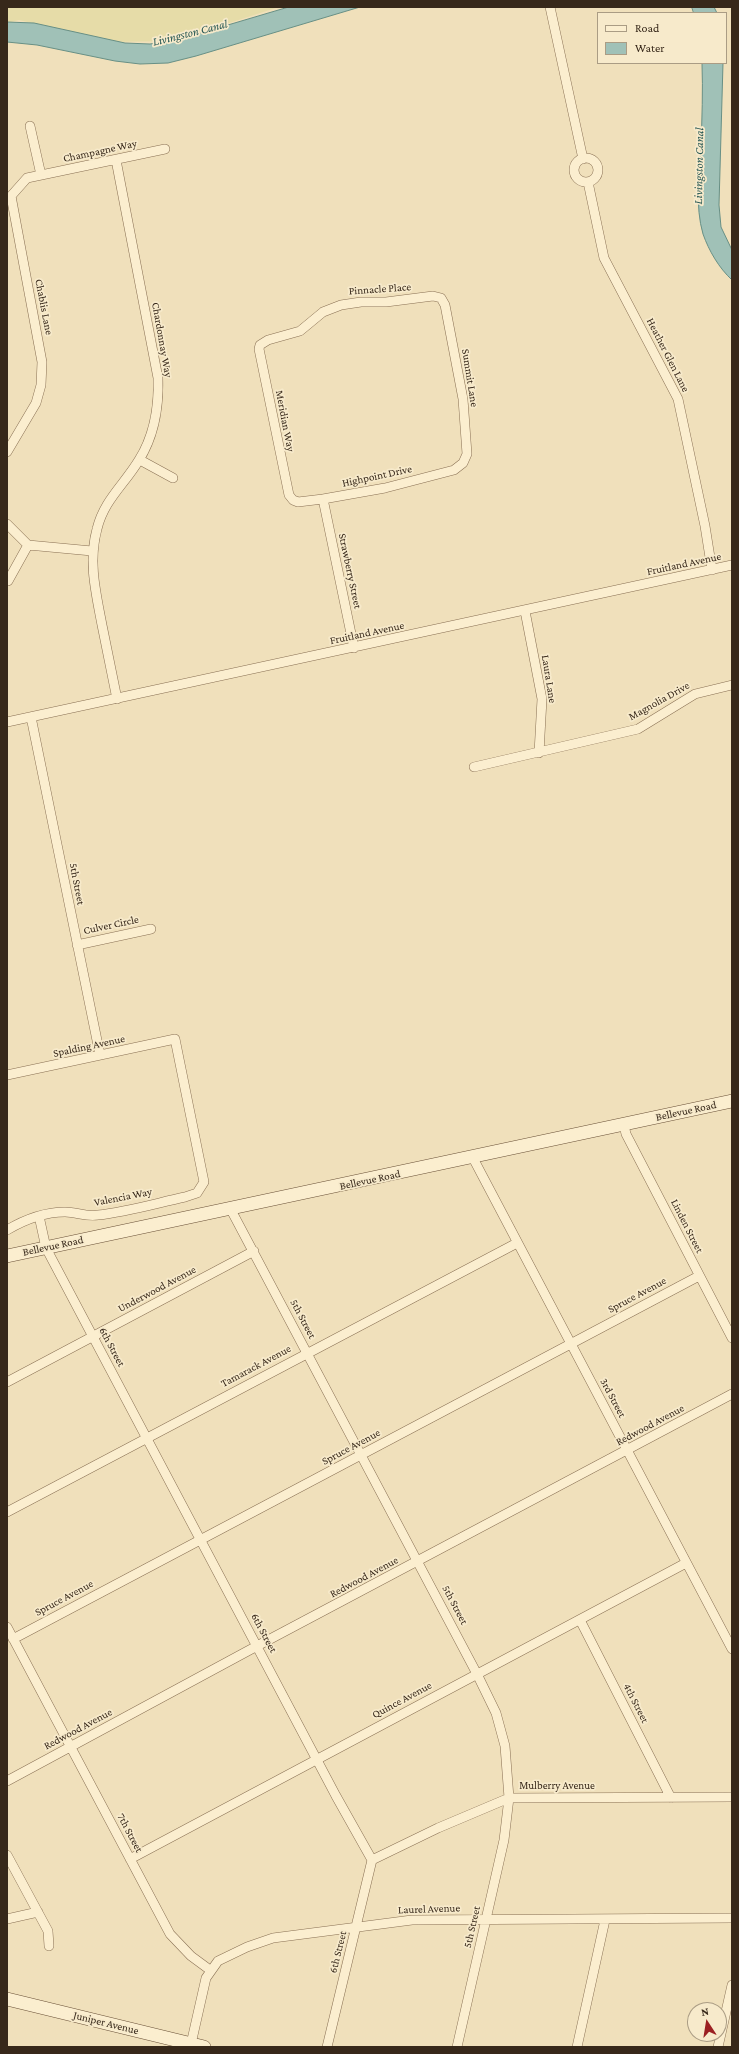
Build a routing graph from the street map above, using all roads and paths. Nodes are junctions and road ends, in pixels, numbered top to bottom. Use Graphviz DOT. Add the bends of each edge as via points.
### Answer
graph roads {
  1 [pos="550,7"];
  2 [pos="30,126"];
  3 [pos="165,149"];
  4 [pos="583,159"];
  5 [pos="116,160"];
  6 [pos="41,175"];
  7 [pos="588,182"];
  8 [pos="441,298"];
  9 [pos="260,345"];
  10 [pos="7,452"];
  11 [pos="140,460"];
  12 [pos="463,463"];
  13 [pos="173,478"];
  14 [pos="323,499"];
  15 [pos="293,500"];
  16 [pos="7,524"];
  17 [pos="28,545"];
  18 [pos="92,551"];
  19 [pos="732,566"];
  20 [pos="712,570"];
  21 [pos="8,581"];
  22 [pos="524,611"];
  23 [pos="354,648"];
  24 [pos="732,685"];
  25 [pos="117,699"];
  26 [pos="31,717"];
  27 [pos="7,722"];
  28 [pos="538,752"];
  29 [pos="474,767"];
  30 [pos="151,929"];
  31 [pos="77,945"];
  32 [pos="100,1056"];
  33 [pos="7,1075"];
  34 [pos="732,1101"];
  35 [pos="624,1125"];
  36 [pos="473,1158"];
  37 [pos="197,1193"];
  38 [pos="230,1208"];
  39 [pos="39,1216"];
  40 [pos="7,1230"];
  41 [pos="517,1243"];
  42 [pos="46,1248"];
  43 [pos="254,1251"];
  44 [pos="7,1256"];
  45 [pos="699,1276"];
  46 [pos="93,1336"];
  47 [pos="732,1338"];
  48 [pos="570,1344"];
  49 [pos="307,1353"];
  50 [pos="7,1382"];
  51 [pos="732,1394"];
  52 [pos="146,1438"];
  53 [pos="627,1451"];
  54 [pos="362,1455"];
  55 [pos="7,1512"];
  56 [pos="200,1539"];
  57 [pos="419,1562"];
  58 [pos="686,1563"];
  59 [pos="580,1620"];
  60 [pos="7,1627"];
  61 [pos="13,1639"];
  62 [pos="257,1646"];
  63 [pos="732,1649"];
  64 [pos="478,1674"];
  65 [pos="70,1746"];
  66 [pos="316,1759"];
  67 [pos="7,1781"];
  68 [pos="732,1797"];
  69 [pos="509,1798"];
  70 [pos="671,1798"];
  71 [pos="7,1855"];
  72 [pos="130,1859"];
  73 [pos="372,1860"];
  74 [pos="38,1912"];
  75 [pos="732,1918"];
  76 [pos="7,1920"];
  77 [pos="486,1920"];
  78 [pos="606,1920"];
  79 [pos="356,1928"];
  80 [pos="49,1946"];
  81 [pos="210,1970"];
  82 [pos="732,1985"];
  83 [pos="7,1999"];
  84 [pos="191,2044"];
  85 [pos="204,2047"];
  86 [pos="327,2047"];
  87 [pos="457,2047"];
  88 [pos="577,2047"];
  89 [pos="718,2047"];
  1 -- 4 [label="street"];
  2 -- 6 [label="street"];
  3 -- 5 [label="street, Champagne Way"];
  4 -- 7 [label="street" via="577,163 575,172 579,179"];
  4 -- 7 [label="street" via="593,161 597,166 595,178"];
  5 -- 6 [label="street, Champagne Way"];
  5 -- 11 [label="street, Chardonnay Way" via="158,378 159,395 153,429"];
  6 -- 10 [label="street, Chablis Lane" via="27,178 11,196 42,362 41,385 36,403"];
  7 -- 20 [label="street, Heather Glen Lane" via="604,258 678,399"];
  8 -- 9 [label="street, Pinnacle Place" via="433,296 341,305 323,312 300,331 268,340"];
  8 -- 12 [label="street, Summit Lane" via="445,305 463,399 467,454"];
  9 -- 15 [label="street, Meridian Way" via="276,438 289,495"];
  11 -- 13 [label="street"];
  11 -- 18 [label="street, Chardonnay Way" via="105,505"];
  12 -- 14 [label="street, Highpoint Drive" via="454,470 385,488"];
  14 -- 15 [label="street, Highpoint Drive" via="298,502"];
  14 -- 23 [label="street, Strawberry Street"];
  16 -- 17 [label="street"];
  17 -- 18 [label="street"];
  17 -- 21 [label="street"];
  18 -- 25 [label="street, Chardonnay Way" via="93,578"];
  19 -- 20 [label="street, Fruitland Avenue"];
  20 -- 22 [label="street, Fruitland Avenue"];
  22 -- 23 [label="street, Fruitland Avenue"];
  22 -- 28 [label="street, Laura Lane" via="542,700"];
  23 -- 25 [label="street, Fruitland Avenue"];
  24 -- 28 [label="street, Magnolia Drive" via="695,694 638,728"];
  25 -- 26 [label="street, Fruitland Avenue"];
  26 -- 27 [label="street, Fruitland Avenue"];
  26 -- 31 [label="street, 5th Street"];
  28 -- 29 [label="street, Magnolia Drive"];
  30 -- 31 [label="street, Culver Circle"];
  31 -- 32 [label="street, 5th Street"];
  32 -- 33 [label="street, Spalding Avenue"];
  32 -- 37 [label="street, Spalding Avenue" via="175,1039 204,1182"];
  34 -- 35 [label="main road, Bellevue Road"];
  35 -- 36 [label="main road, Bellevue Road"];
  35 -- 45 [label="street, Linden Street" via="626,1134"];
  36 -- 38 [label="main road, Bellevue Road"];
  36 -- 41 [label="street, 3rd Street"];
  37 -- 39 [label="street, Valencia Way" via="100,1215 84,1216 66,1212"];
  38 -- 42 [label="main road, Bellevue Road"];
  38 -- 43 [label="street, 5th Street"];
  39 -- 40 [label="street, Valencia Way"];
  39 -- 42 [label="street, 6th Street"];
  41 -- 48 [label="street, 3rd Street"];
  41 -- 49 [label="street, Tamarack Avenue"];
  42 -- 44 [label="main road, Bellevue Road"];
  42 -- 46 [label="street, 6th Street"];
  43 -- 46 [label="street, Underwood Avenue"];
  43 -- 49 [label="street, 5th Street"];
  45 -- 47 [label="street, Linden Street"];
  45 -- 48 [label="street, Spruce Avenue"];
  46 -- 50 [label="street, Underwood Avenue"];
  46 -- 52 [label="street, 6th Street"];
  48 -- 53 [label="street, 3rd Street"];
  48 -- 54 [label="street, Spruce Avenue"];
  49 -- 52 [label="street, Tamarack Avenue"];
  49 -- 54 [label="street, 5th Street"];
  51 -- 53 [label="street, Redwood Avenue"];
  52 -- 55 [label="street, Tamarack Avenue"];
  52 -- 56 [label="street, 6th Street"];
  53 -- 57 [label="street, Redwood Avenue"];
  53 -- 58 [label="street, 3rd Street"];
  54 -- 56 [label="street, Spruce Avenue"];
  54 -- 57 [label="street, 5th Street"];
  56 -- 61 [label="street, Spruce Avenue"];
  56 -- 62 [label="street, 6th Street"];
  57 -- 62 [label="street, Redwood Avenue"];
  57 -- 64 [label="street, 5th Street"];
  58 -- 59 [label="street, Quince Avenue"];
  58 -- 63 [label="street, 3rd Street"];
  59 -- 64 [label="street, Quince Avenue"];
  59 -- 70 [label="street, 4th Street"];
  60 -- 61 [label="street, 7th Street"];
  61 -- 65 [label="street, 7th Street"];
  62 -- 65 [label="street, Redwood Avenue"];
  62 -- 66 [label="street, 6th Street"];
  64 -- 66 [label="street, Quince Avenue"];
  64 -- 69 [label="street, 5th Street" via="496,1714 505,1746"];
  65 -- 67 [label="street, Redwood Avenue"];
  65 -- 72 [label="street, 7th Street"];
  66 -- 72 [label="street, Quince Avenue"];
  66 -- 73 [label="street, 6th Street"];
  68 -- 70 [label="street, Mulberry Avenue"];
  69 -- 70 [label="street, Mulberry Avenue"];
  69 -- 73 [label="street, Mulberry Avenue"];
  69 -- 77 [label="street, 5th Street" via="507,1826"];
  71 -- 74 [label="street"];
  72 -- 81 [label="street, 7th Street" via="170,1934 191,1956"];
  73 -- 79 [label="street, 6th Street"];
  74 -- 76 [label="street"];
  74 -- 80 [label="street" via="48,1931"];
  75 -- 78 [label="street, Laurel Avenue"];
  77 -- 78 [label="street, Laurel Avenue"];
  77 -- 79 [label="street, Laurel Avenue" via="412,1920"];
  77 -- 87 [label="street, 5th Street"];
  78 -- 88 [label="street"];
  79 -- 81 [label="street, Laurel Avenue" via="273,1938 218,1961"];
  79 -- 86 [label="street, 6th Street"];
  81 -- 84 [label="street"];
  82 -- 89 [label="street"];
  83 -- 84 [label="main road, Juniper Avenue"];
  84 -- 85 [label="main road, Juniper Avenue"];
}
